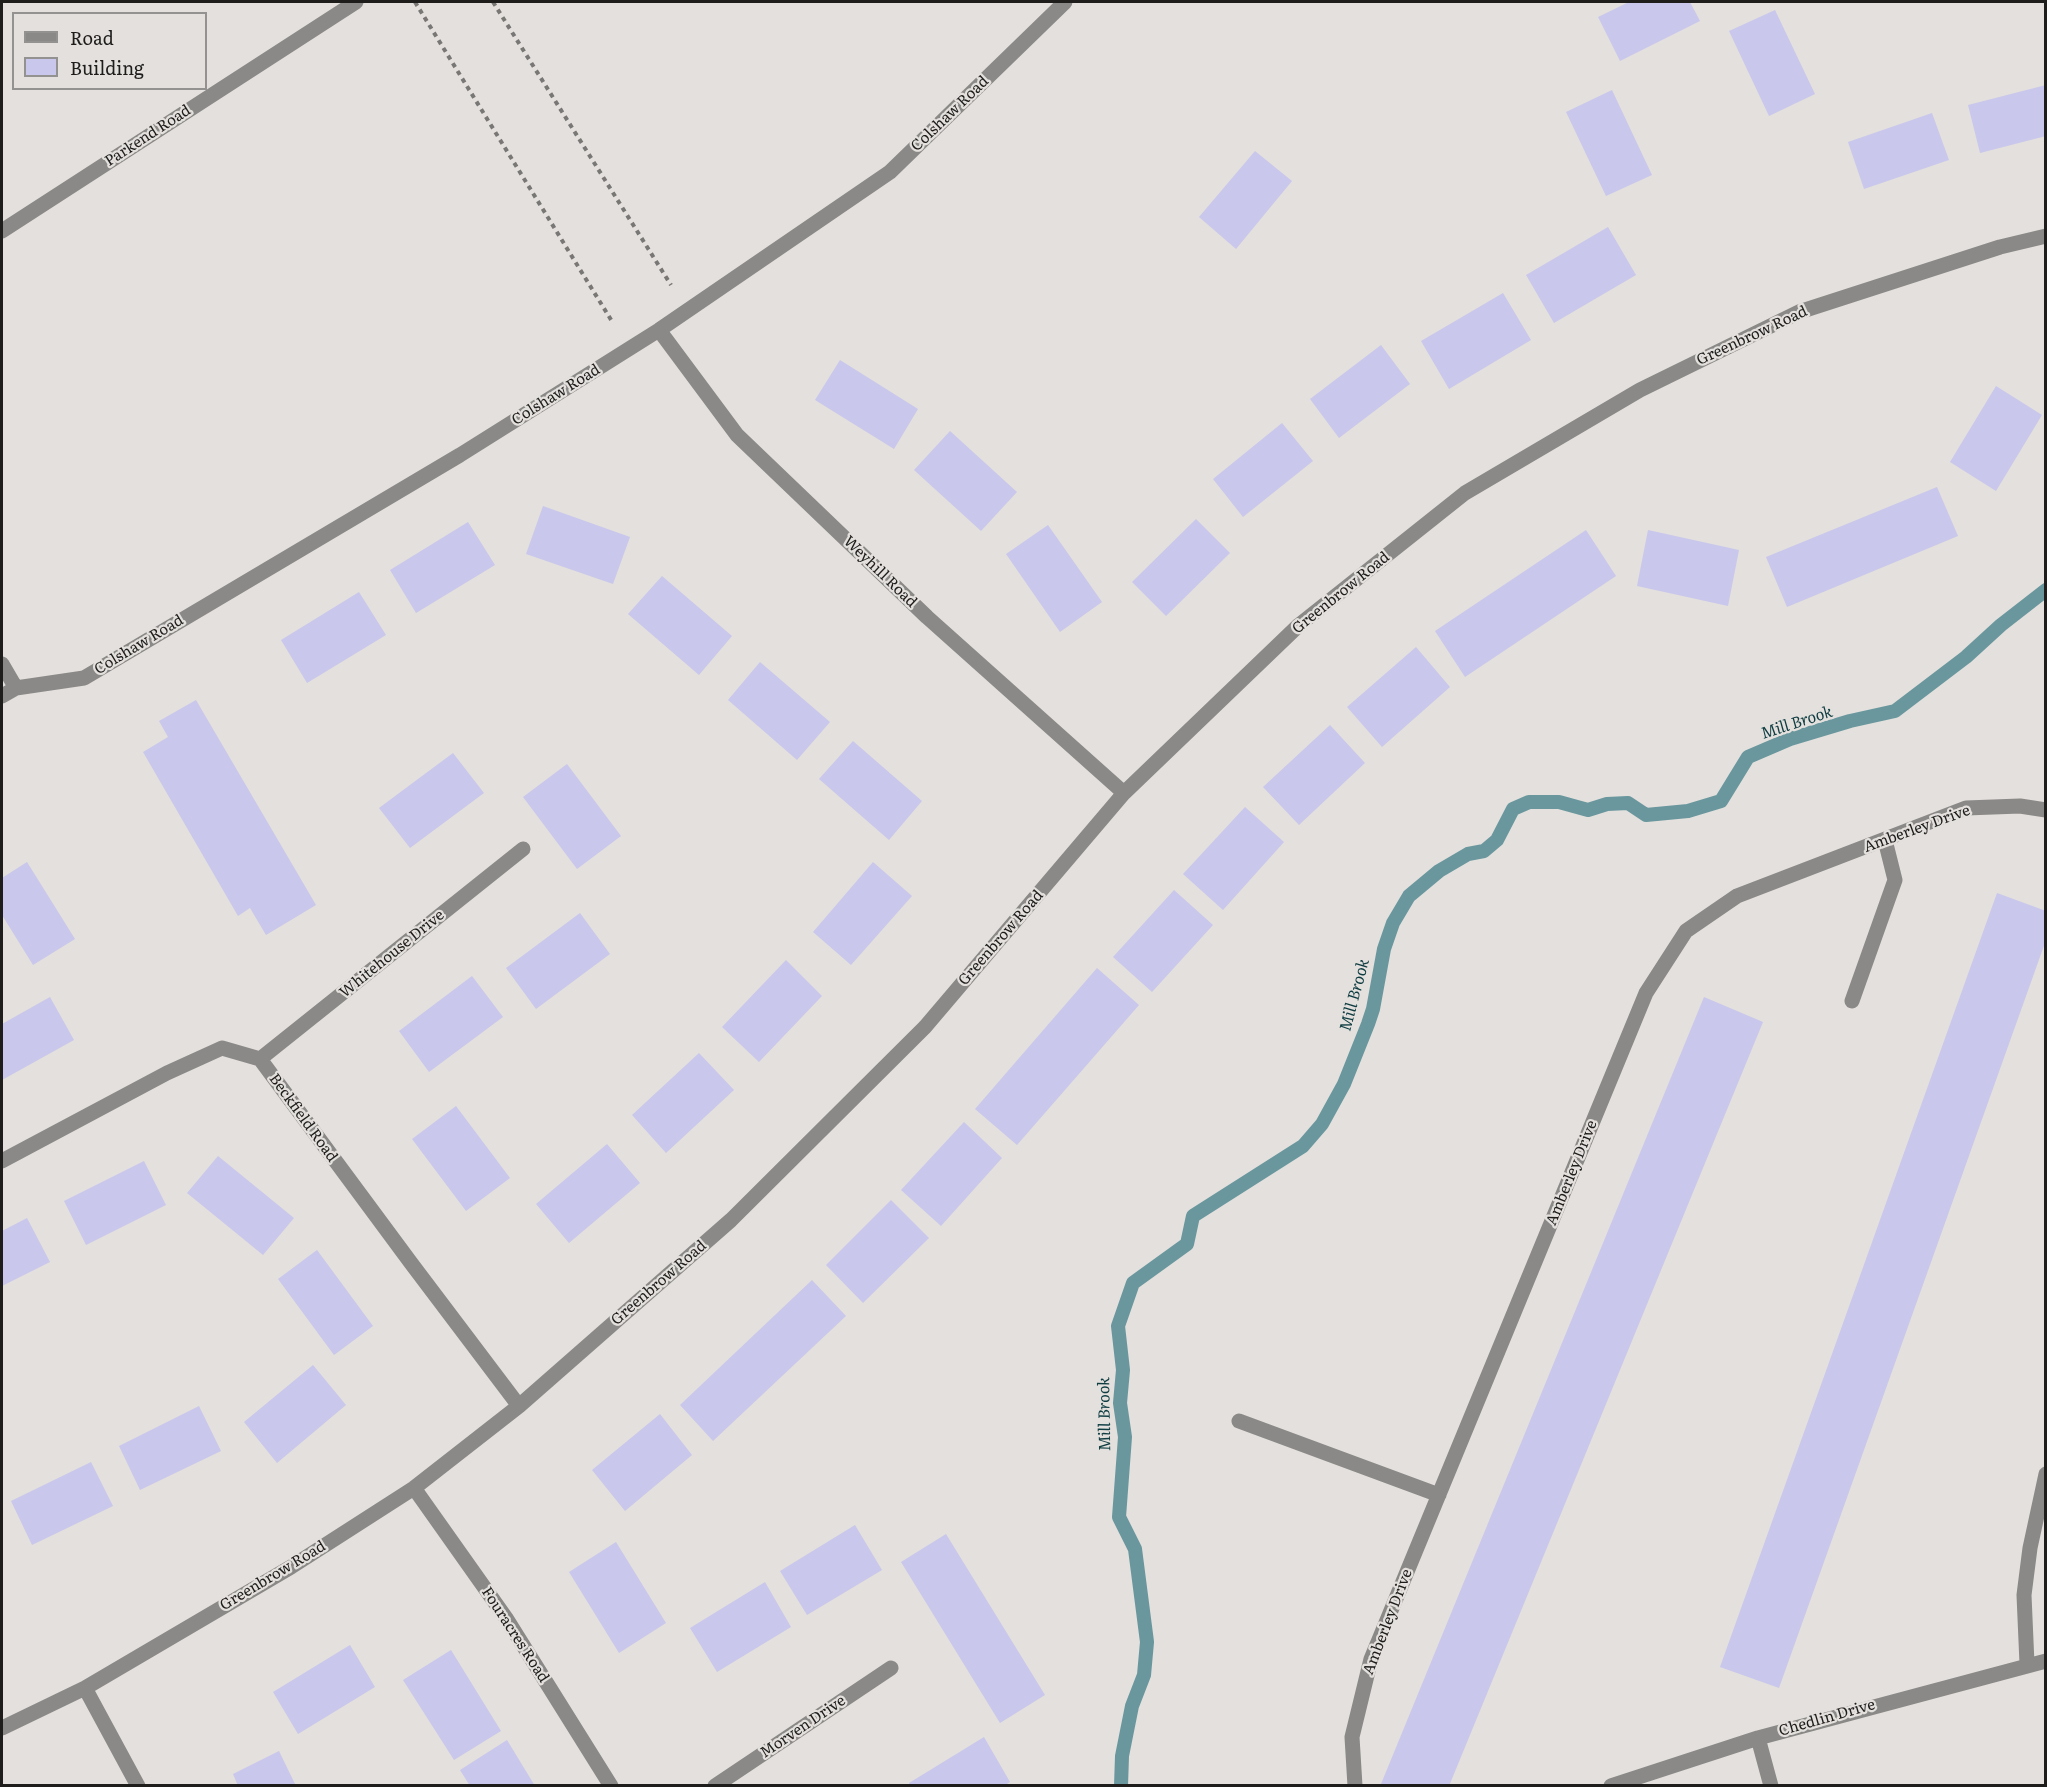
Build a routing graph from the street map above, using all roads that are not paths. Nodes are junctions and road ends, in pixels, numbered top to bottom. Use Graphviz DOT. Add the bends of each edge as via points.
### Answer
graph roads {
  1 [pos="356,2"];
  2 [pos="1065,2"];
  3 [pos="2,231"];
  4 [pos="2046,236"];
  5 [pos="658,330"];
  6 [pos="2,664"];
  7 [pos="16,688"];
  8 [pos="2,696"];
  9 [pos="1124,794"];
  10 [pos="2046,810"];
  11 [pos="1885,840"];
  12 [pos="523,849"];
  13 [pos="1852,1001"];
  14 [pos="260,1059"];
  15 [pos="2,1161"];
  16 [pos="519,1406"];
  17 [pos="1239,1421"];
  18 [pos="2046,1474"];
  19 [pos="414,1488"];
  20 [pos="1439,1495"];
  21 [pos="2046,1661"];
  22 [pos="2027,1664"];
  23 [pos="891,1668"];
  24 [pos="85,1688"];
  25 [pos="2,1728"];
  26 [pos="1758,1737"];
  27 [pos="138,1785"];
  28 [pos="611,1785"];
  29 [pos="715,1785"];
  30 [pos="1354,1785"];
  31 [pos="1611,1785"];
  32 [pos="1771,1785"];
  1 -- 3 [label="street, Parkend Road"];
  2 -- 5 [label="street, Colshaw Road" via="890,172"];
  4 -- 9 [label="street, Greenbrow Road" via="2000,247 1799,312 1640,390 1465,493 1299,625"];
  5 -- 7 [label="street, Colshaw Road" via="460,455 84,678"];
  5 -- 9 [label="street, Weyhill Road" via="737,435 927,617"];
  6 -- 7 [label="street"];
  7 -- 8 [label="street"];
  9 -- 16 [label="street, Greenbrow Road" via="925,1027 731,1220"];
  10 -- 11 [label="street, Amberley Drive" via="2020,806 1966,808"];
  11 -- 13 [label="street" via="1895,880"];
  11 -- 20 [label="street, Amberley Drive" via="1737,896 1686,931 1646,993"];
  12 -- 14 [label="street, Whitehouse Drive"];
  14 -- 15 [label="street, Beckfield Road" via="222,1048"];
  14 -- 16 [label="street, Beckfield Road"];
  16 -- 19 [label="street, Greenbrow Road"];
  17 -- 20 [label="street"];
  18 -- 22 [label="street" via="2024,1595"];
  19 -- 24 [label="street, Greenbrow Road" via="291,1567"];
  19 -- 28 [label="street, Fouracres Road" via="506,1618"];
  20 -- 30 [label="street, Amberley Drive" via="1371,1659 1352,1737"];
  21 -- 22 [label="street, Chedlin Drive"];
  22 -- 26 [label="street, Chedlin Drive"];
  23 -- 29 [label="street, Morven Drive"];
  24 -- 25 [label="street, Greenbrow Road"];
  24 -- 27 [label="street"];
  26 -- 31 [label="street, Chedlin Drive"];
  26 -- 32 [label="street"];
}
